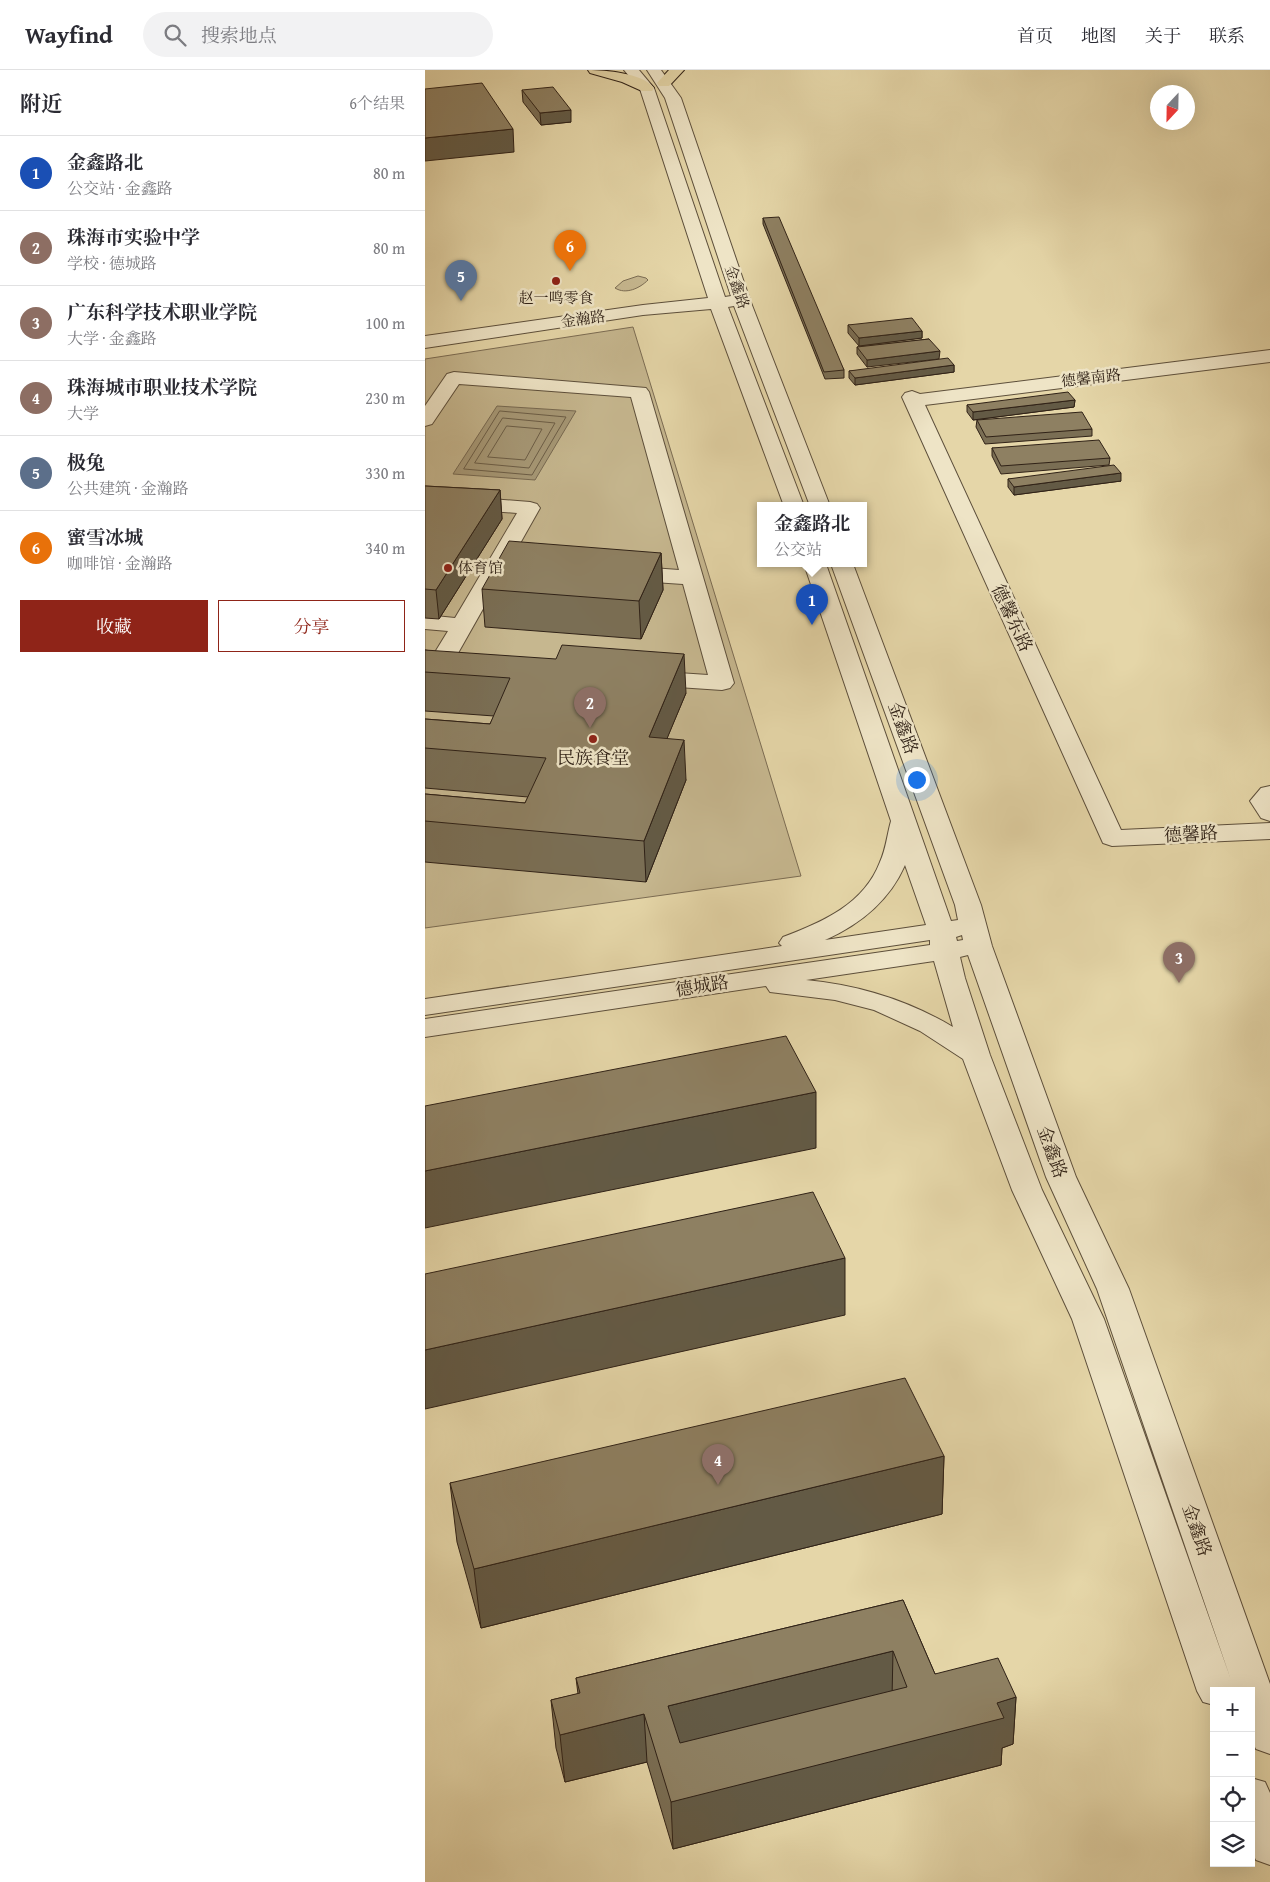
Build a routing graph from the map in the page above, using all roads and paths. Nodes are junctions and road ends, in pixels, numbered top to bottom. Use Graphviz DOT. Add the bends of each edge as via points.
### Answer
graph roads {
  1 [pos="595,70"];
  2 [pos="631,70"];
  3 [pos="677,70"];
  4 [pos="659,77"];
  5 [pos="647,88"];
  6 [pos="741,300"];
  7 [pos="718,303"];
  8 [pos="425,342"];
  9 [pos="1270,356"];
  10 [pos="912,399"];
  11 [pos="425,420"];
  12 [pos="425,500"];
  13 [pos="793,502"];
  14 [pos="818,502"];
  15 [pos="816,567"];
  16 [pos="843,567"];
  17 [pos="605,571"];
  18 [pos="692,578"];
  19 [pos="425,622"];
  20 [pos="461,625"];
  21 [pos="442,662"];
  22 [pos="625,676"];
  23 [pos="1270,793"];
  24 [pos="1270,813"];
  25 [pos="903,822"];
  26 [pos="1270,831"];
  27 [pos="1112,838"];
  28 [pos="976,936"];
  29 [pos="943,941"];
  30 [pos="747,960"];
  31 [pos="721,984"];
  32 [pos="425,1007"];
  33 [pos="425,1028"];
  34 [pos="976,1055"];
  35 [pos="1215,1687"];
  36 [pos="1270,1738"];
  37 [pos="1255,1805"];
  38 [pos="1270,1848"];
  1 -- 5 [label="main road"];
  2 -- 5 [label="street, 金鑫路"];
  3 -- 4 [label="main road"];
  4 -- 6 [label="street, 金鑫路" via="673,98"];
  5 -- 7 [label="street, 金鑫路"];
  6 -- 7 [label="street, 金瀚路"];
  6 -- 14 [label="street, 金鑫路"];
  7 -- 8 [label="street, 金瀚路" via="643,310"];
  7 -- 13 [label="street, 金鑫路"];
  9 -- 10 [label="street, 德馨南路"];
  10 -- 27 [label="street, 德馨东路"];
  11 -- 18 [label="street" via="454,378 639,392"];
  12 -- 20 [label="street" via="530,508 508,563"];
  15 -- 25 [label="street, 金鑫路"];
  16 -- 28 [label="street, 金鑫路" via="968,905"];
  17 -- 18 [label="street"];
  18 -- 22 [label="street" via="722,683"];
  19 -- 20 [label="street"];
  20 -- 21 [label="street"];
  23 -- 24 [label="street" via="1263,801"];
  25 -- 29 [label="street, 金鑫路"];
  25 -- 30 [label="street" via="893,863 869,902 814,935"];
  26 -- 27 [label="street, 德馨路"];
  28 -- 29 [label="street, 德城路"];
  28 -- 36 [label="street, 金鑫路" via="1061,1177 1113,1288"];
  29 -- 30 [label="street, 德城路"];
  29 -- 31 [label="street, 德城路"];
  29 -- 34 [label="street, 金鑫路" via="951,978"];
  30 -- 32 [label="street, 德城路"];
  31 -- 33 [label="street, 德城路"];
  31 -- 34 [label="street" via="835,991 880,1002 949,1036"];
  34 -- 35 [label="street, 金鑫路" via="1027,1190 1087,1319"];
  37 -- 38 [label="street"];
}
